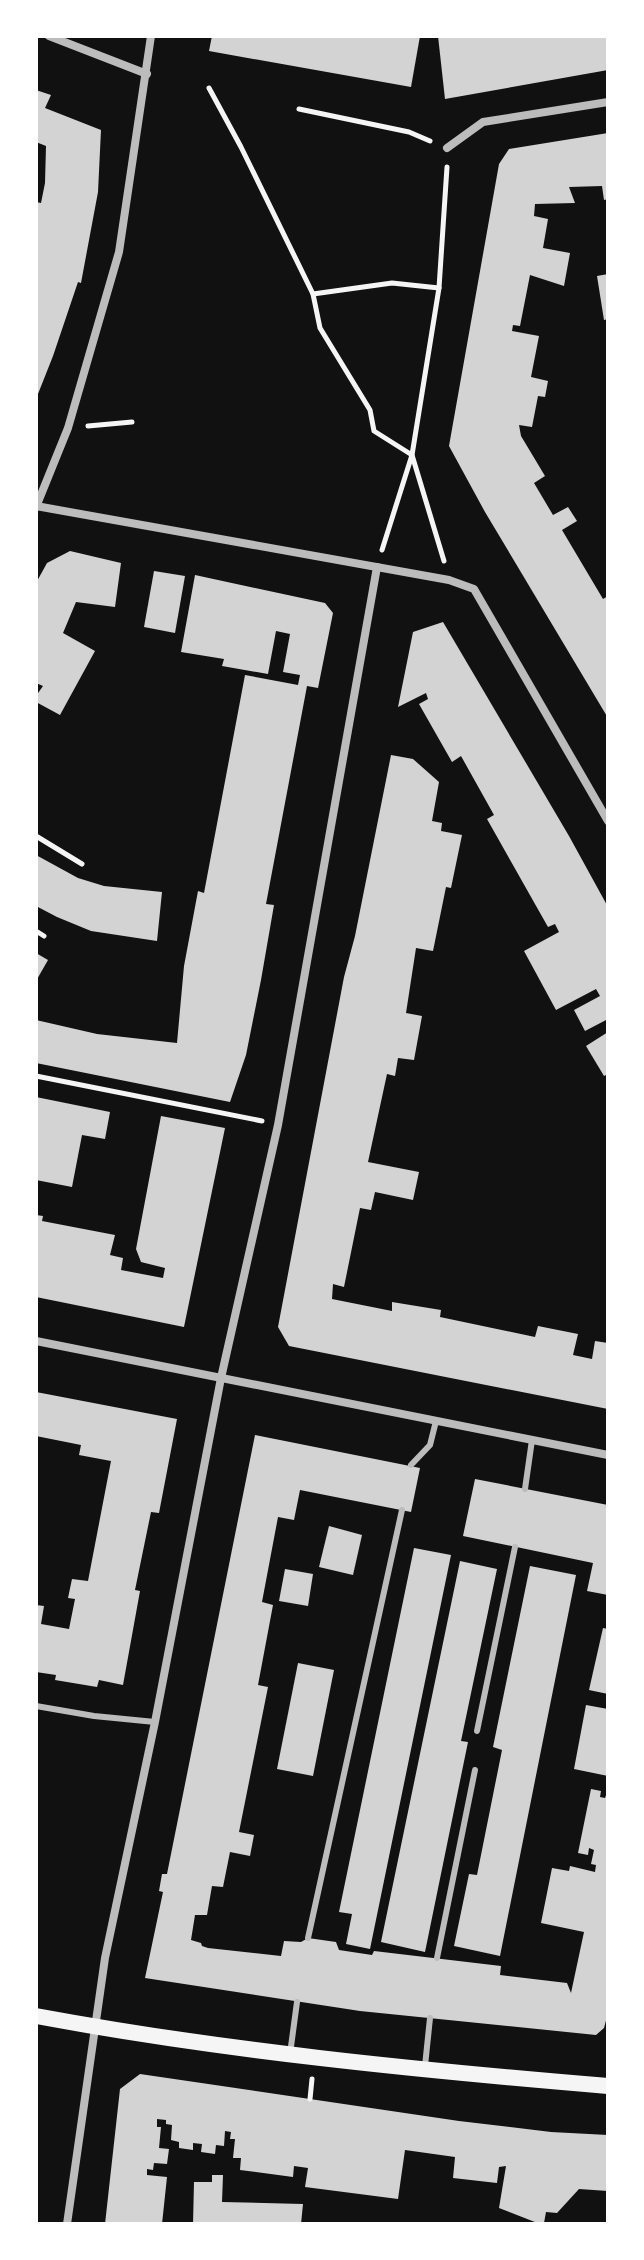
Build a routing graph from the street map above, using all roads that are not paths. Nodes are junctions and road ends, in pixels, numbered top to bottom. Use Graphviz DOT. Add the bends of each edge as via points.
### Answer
graph roads {
  1 [pos="49,36"];
  2 [pos="151,36"];
  3 [pos="147,74"];
  4 [pos="608,102"];
  5 [pos="447,148"];
  6 [pos="36,506"];
  7 [pos="377,567"];
  8 [pos="608,821"];
  9 [pos="36,1341"];
  10 [pos="221,1378"];
  11 [pos="436,1421"];
  12 [pos="532,1440"];
  13 [pos="608,1455"];
  14 [pos="411,1465"];
  15 [pos="525,1489"];
  16 [pos="402,1510"];
  17 [pos="515,1547"];
  18 [pos="36,1706"];
  19 [pos="155,1722"];
  20 [pos="477,1731"];
  21 [pos="475,1770"];
  22 [pos="308,1938"];
  23 [pos="437,1958"];
  24 [pos="297,2002"];
  25 [pos="36,2016"];
  26 [pos="430,2018"];
  27 [pos="95,2027"];
  28 [pos="290,2055"];
  29 [pos="424,2071"];
  30 [pos="608,2086"];
  31 [pos="67,2224"];
  1 -- 3 [label="street"];
  2 -- 3 [label="street"];
  3 -- 6 [label="street" via="119,252 68,428"];
  4 -- 5 [label="street" via="483,122"];
  6 -- 7 [label="street"];
  7 -- 8 [label="street" via="474,589"];
  7 -- 10 [label="street" via="278,1125"];
  9 -- 10 [label="street"];
  10 -- 11 [label="street"];
  10 -- 19 [label="street"];
  11 -- 12 [label="street"];
  11 -- 14 [label="lane" via="430,1445"];
  12 -- 13 [label="street"];
  12 -- 15 [label="lane"];
  16 -- 22 [label="lane"];
  17 -- 20 [label="lane"];
  18 -- 19 [label="lane"];
  19 -- 27 [label="street"];
  21 -- 23 [label="lane"];
  24 -- 28 [label="lane"];
  25 -- 27 [label="main road"];
  26 -- 29 [label="lane"];
  27 -- 28 [label="main road"];
  27 -- 31 [label="street"];
  28 -- 29 [label="main road"];
  29 -- 30 [label="main road"];
}
